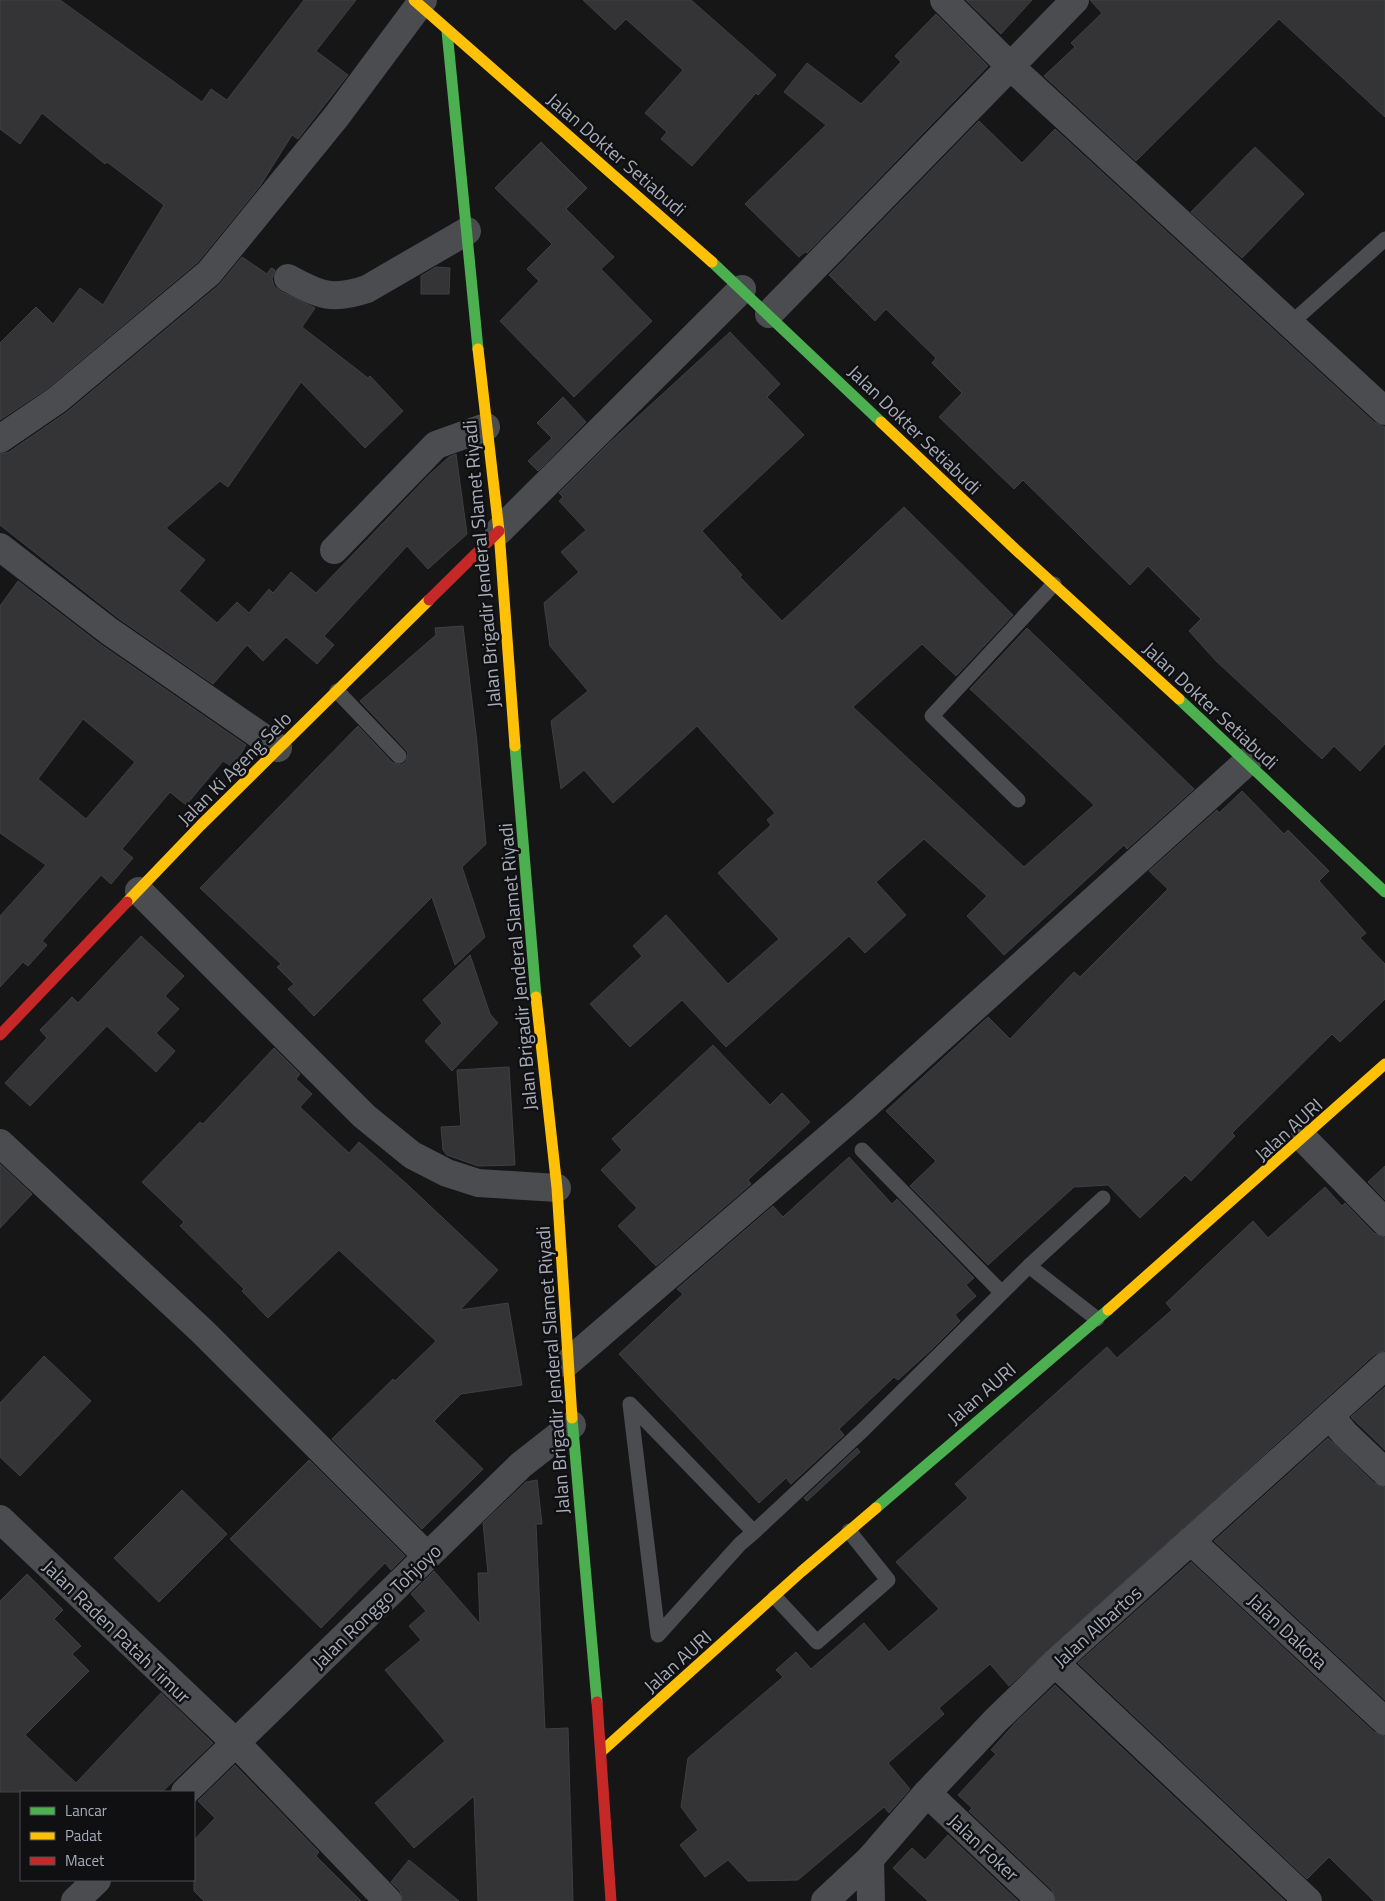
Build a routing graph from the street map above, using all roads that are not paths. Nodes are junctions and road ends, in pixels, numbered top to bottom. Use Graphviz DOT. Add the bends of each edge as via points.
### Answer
graph roads {
  1 [pos="944,0"];
  2 [pos="1076,0"];
  3 [pos="419,2"];
  4 [pos="447,31"];
  5 [pos="1012,68"];
  6 [pos="468,231"];
  7 [pos="1385,239"];
  8 [pos="288,278"];
  9 [pos="742,289"];
  10 [pos="769,314"];
  11 [pos="1290,324"];
  12 [pos="1385,411"];
  13 [pos="486,427"];
  14 [pos="0,439"];
  15 [pos="499,531"];
  16 [pos="0,547"];
  17 [pos="334,550"];
  18 [pos="1054,584"];
  19 [pos="337,691"];
  20 [pos="278,748"];
  21 [pos="399,756"];
  22 [pos="1248,761"];
  23 [pos="1018,800"];
  24 [pos="139,891"];
  25 [pos="1385,892"];
  26 [pos="0,1035"];
  27 [pos="1385,1064"];
  28 [pos="1304,1139"];
  29 [pos="0,1143"];
  30 [pos="862,1150"];
  31 [pos="556,1188"];
  32 [pos="1103,1198"];
  33 [pos="1385,1222"];
  34 [pos="1029,1266"];
  35 [pos="1001,1292"];
  36 [pos="1097,1319"];
  37 [pos="567,1363"];
  38 [pos="1385,1366"];
  39 [pos="1331,1416"];
  40 [pos="572,1425"];
  41 [pos="1385,1472"];
  42 [pos="0,1519"];
  43 [pos="849,1531"];
  44 [pos="754,1532"];
  45 [pos="1191,1541"];
  46 [pos="426,1556"];
  47 [pos="775,1596"];
  48 [pos="1055,1663"];
  49 [pos="1385,1721"];
  50 [pos="235,1742"];
  51 [pos="602,1751"];
  52 [pos="186,1791"];
  53 [pos="926,1792"];
  54 [pos="870,1859"];
  55 [pos="96,1881"];
  56 [pos="75,1901"];
  57 [pos="388,1901"];
  58 [pos="611,1901"];
  59 [pos="825,1901"];
  60 [pos="871,1901"];
  61 [pos="1041,1901"];
  62 [pos="1308,1901"];
  1 -- 5 [label="street"];
  2 -- 5 [label="street"];
  3 -- 4 [label="main road, Jalan Dokter Setiabudi"];
  3 -- 14 [label="street" via="336,117 209,273 57,400"];
  4 -- 6 [label="main road, Jalan Brigadir Jenderal Slamet Riyadi"];
  4 -- 9 [label="main road, Jalan Dokter Setiabudi"];
  5 -- 10 [label="street"];
  5 -- 11 [label="street"];
  6 -- 8 [label="street" via="366,289 349,295 330,297"];
  6 -- 13 [label="main road, Jalan Brigadir Jenderal Slamet Riyadi"];
  7 -- 11 [label="lane"];
  9 -- 10 [label="main road, Jalan Dokter Setiabudi"];
  9 -- 15 [label="street"];
  10 -- 18 [label="main road, Jalan Dokter Setiabudi"];
  11 -- 12 [label="street"];
  13 -- 15 [label="main road, Jalan Brigadir Jenderal Slamet Riyadi"];
  13 -- 17 [label="street" via="436,445"];
  15 -- 19 [label="main road, Jalan Ki Ageng Selo"];
  15 -- 31 [label="main road, Jalan Brigadir Jenderal Slamet Riyadi" via="529,933"];
  16 -- 20 [label="street" via="109,631"];
  18 -- 22 [label="main road, Jalan Dokter Setiabudi"];
  18 -- 23 [label="lane" via="932,716"];
  19 -- 20 [label="main road, Jalan Ki Ageng Selo"];
  19 -- 21 [label="lane"];
  20 -- 24 [label="main road, Jalan Ki Ageng Selo"];
  22 -- 25 [label="main road, Jalan Dokter Setiabudi"];
  22 -- 37 [label="street" via="862,1109"];
  24 -- 26 [label="main road, Jalan Ki Ageng Selo"];
  24 -- 31 [label="street" via="364,1116 412,1155 447,1173 478,1183"];
  27 -- 28 [label="main road, Jalan AURI"];
  28 -- 33 [label="street"];
  28 -- 36 [label="main road, Jalan AURI"];
  29 -- 46 [label="street" via="203,1332"];
  30 -- 35 [label="lane"];
  31 -- 37 [label="main road, Jalan Brigadir Jenderal Slamet Riyadi"];
  32 -- 34 [label="lane"];
  34 -- 35 [label="lane"];
  34 -- 36 [label="lane"];
  35 -- 44 [label="lane" via="864,1429"];
  36 -- 43 [label="main road, Jalan AURI"];
  37 -- 40 [label="main road, Jalan Brigadir Jenderal Slamet Riyadi"];
  38 -- 39 [label="street, Jalan Albartos"];
  39 -- 41 [label="street"];
  39 -- 45 [label="street, Jalan Albartos"];
  40 -- 46 [label="street, Jalan Ronggo Tohjoyo" via="521,1465"];
  40 -- 51 [label="main road, Jalan Brigadir Jenderal Slamet Riyadi"];
  42 -- 50 [label="street, Jalan Raden Patah Timur"];
  43 -- 47 [label="main road, Jalan AURI"];
  43 -- 47 [label="lane" via="888,1580 817,1642"];
  44 -- 44 [label="lane" via="658,1635 630,1404 671,1447"];
  45 -- 48 [label="street, Jalan Albartos"];
  45 -- 49 [label="street, Jalan Dakota"];
  46 -- 50 [label="street, Jalan Ronggo Tohjoyo"];
  47 -- 51 [label="main road, Jalan AURI"];
  48 -- 53 [label="street, Jalan Albartos"];
  48 -- 62 [label="street"];
  50 -- 52 [label="street, Jalan Ronggo Tohjoyo"];
  50 -- 57 [label="street, Jalan Raden Patah Timur"];
  51 -- 58 [label="main road, Jalan Brigadir Jenderal Slamet Riyadi"];
  53 -- 54 [label="street, Jalan Albartos"];
  53 -- 61 [label="street, Jalan Foker"];
  54 -- 59 [label="street, Jalan Albartos"];
  54 -- 60 [label="street"];
  55 -- 56 [label="street"];
}
